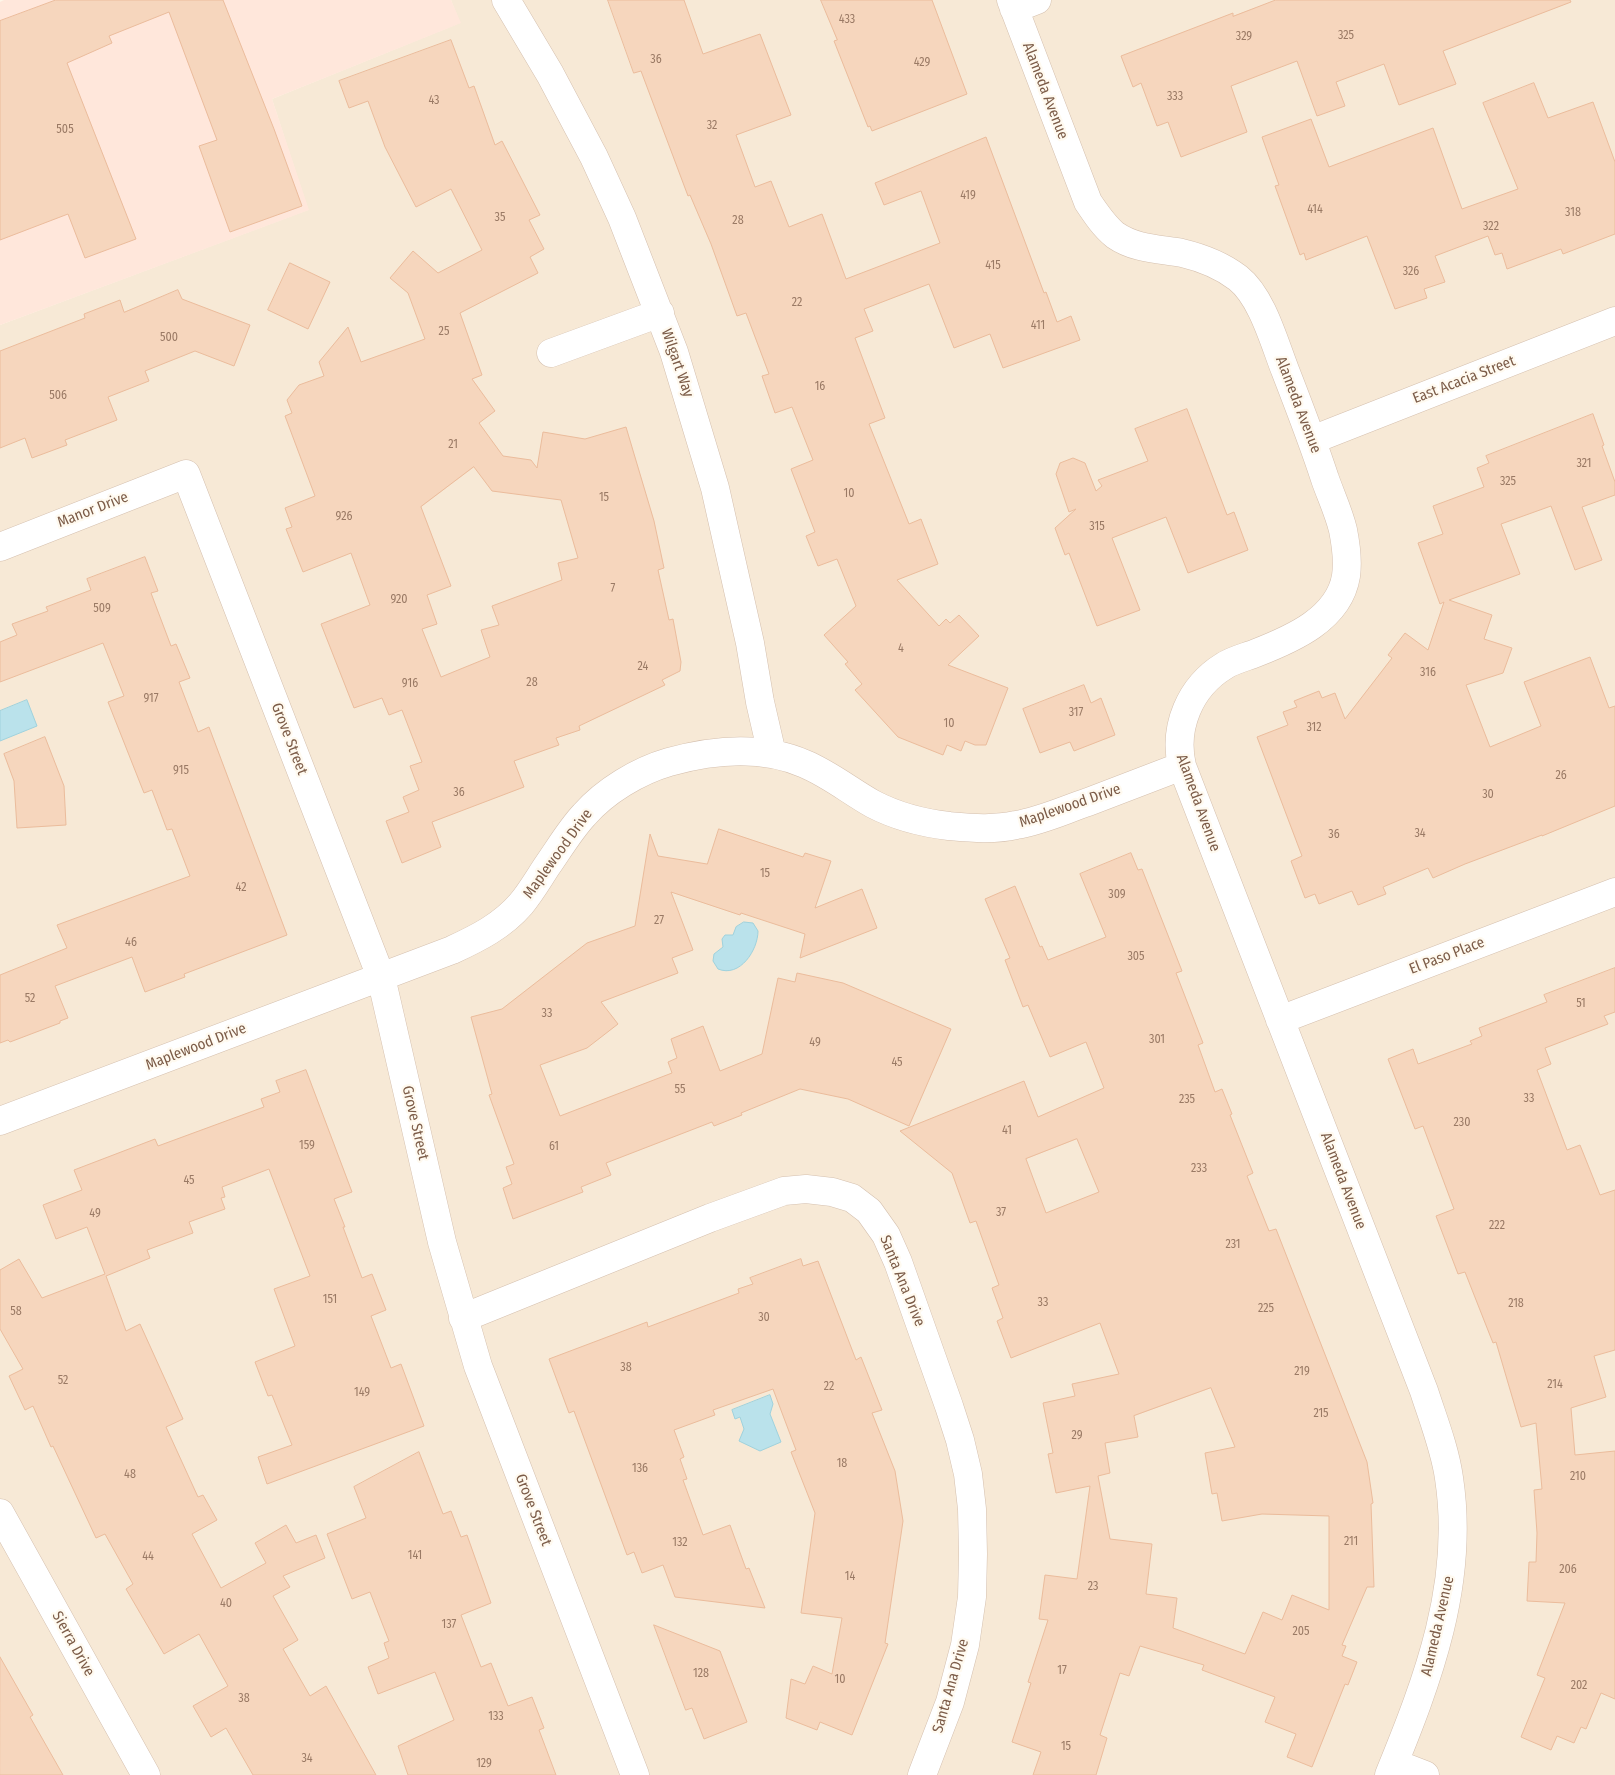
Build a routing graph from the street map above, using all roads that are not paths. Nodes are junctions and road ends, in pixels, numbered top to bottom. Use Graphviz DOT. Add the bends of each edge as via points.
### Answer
graph roads {
  1 [pos="506,0"];
  2 [pos="1020,3"];
  3 [pos="660,313"];
  4 [pos="1615,321"];
  5 [pos="551,353"];
  6 [pos="1312,440"];
  7 [pos="186,474"];
  8 [pos="0,547"];
  9 [pos="772,754"];
  10 [pos="1182,766"];
  11 [pos="1615,892"];
  12 [pos="381,977"];
  13 [pos="1280,1020"];
  14 [pos="0,1122"];
  15 [pos="463,1318"];
  16 [pos="0,1513"];
  17 [pos="1392,1769"];
  18 [pos="146,1775"];
  19 [pos="635,1775"];
  20 [pos="922,1775"];
  21 [pos="1425,1775"];
  1 -- 3 [label="street, Wilgart Way" via="594,157"];
  2 -- 6 [label="street, Alameda Avenue" via="1081,184 1096,214 1105,226 1126,241 1211,261 1240,280 1265,319"];
  3 -- 5 [label="street"];
  3 -- 9 [label="street, Wilgart Way" via="715,488"];
  4 -- 6 [label="street, East Acacia Street"];
  6 -- 10 [label="street, Alameda Avenue" via="1343,530 1347,555 1343,590 1324,616 1308,628 1272,647 1224,665 1208,679 1185,712 1178,740"];
  7 -- 8 [label="street, Manor Drive"];
  7 -- 12 [label="street, Grove Street"];
  9 -- 10 [label="street, Maplewood Drive" via="826,774 895,814 971,828 1016,825 1046,817"];
  9 -- 12 [label="street, Maplewood Drive" via="702,754 636,775 584,814 522,903 504,921 483,936"];
  10 -- 13 [label="street, Alameda Avenue"];
  11 -- 13 [label="street, El Paso Place"];
  12 -- 14 [label="street, Maplewood Drive"];
  12 -- 15 [label="street, Grove Street" via="442,1242"];
  13 -- 17 [label="street, Alameda Avenue" via="1412,1357 1449,1477 1453,1518 1444,1614 1430,1670"];
  15 -- 19 [label="street, Grove Street" via="493,1407"];
  15 -- 20 [label="street, Santa Ana Drive" via="784,1191 832,1192 852,1198 868,1210 886,1235 898,1262 949,1406 968,1474 972,1509 972,1597 965,1645 950,1702"];
  16 -- 18 [label="street, Sierra Drive"];
  17 -- 21 [label="street"];
}
